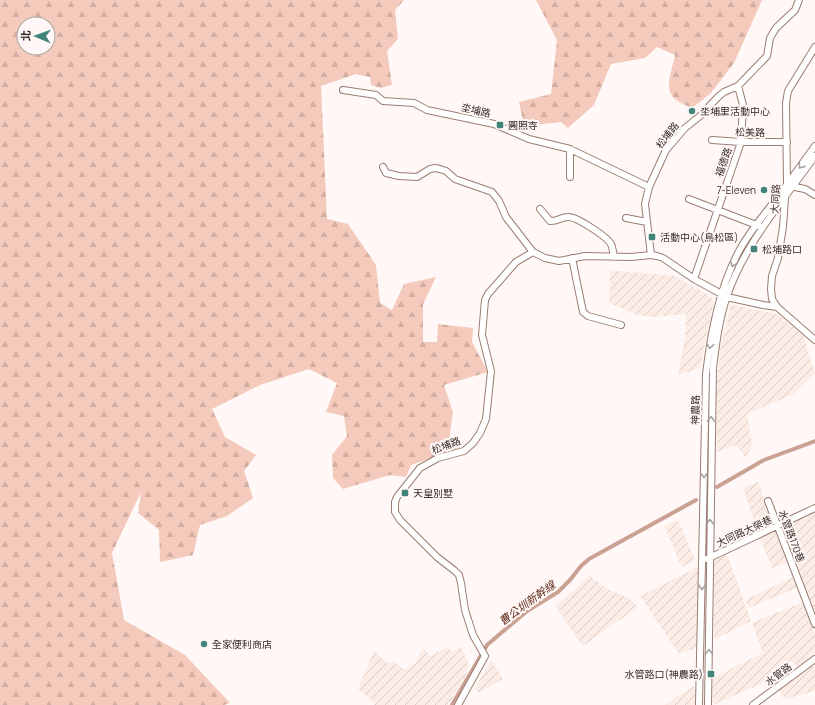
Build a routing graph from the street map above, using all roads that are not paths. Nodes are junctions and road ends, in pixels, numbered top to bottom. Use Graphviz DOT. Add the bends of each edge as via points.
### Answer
graph roads {
  1 [pos="799,0"];
  2 [pos="815,47"];
  3 [pos="738,86"];
  4 [pos="343,90"];
  5 [pos="712,140"];
  6 [pos="741,142"];
  7 [pos="787,142"];
  8 [pos="815,146"];
  9 [pos="570,149"];
  10 [pos="815,156"];
  11 [pos="383,167"];
  12 [pos="570,176"];
  13 [pos="787,185"];
  14 [pos="794,186"];
  15 [pos="649,187"];
  16 [pos="815,195"];
  17 [pos="785,198"];
  18 [pos="689,199"];
  19 [pos="540,208"];
  20 [pos="718,210"];
  21 [pos="626,218"];
  22 [pos="647,222"];
  23 [pos="759,226"];
  24 [pos="533,252"];
  25 [pos="651,255"];
  26 [pos="614,256"];
  27 [pos="572,258"];
  28 [pos="694,279"];
  29 [pos="724,295"];
  30 [pos="778,307"];
  31 [pos="621,325"];
  32 [pos="815,340"];
  33 [pos="768,500"];
  34 [pos="815,508"];
  35 [pos="778,526"];
  36 [pos="710,558"];
  37 [pos="702,562"];
  38 [pos="815,624"];
  39 [pos="815,659"];
  40 [pos="755,704"];
  41 [pos="458,705"];
  42 [pos="699,705"];
  43 [pos="708,705"];
  1 -- 3 [label="street, 松埔路" via="795,10 776,28 770,38 767,56"];
  2 -- 7 [label="street, 大同路" via="788,91"];
  3 -- 6 [label="street, 福德路" via="743,106"];
  3 -- 15 [label="street, 松埔路" via="724,92 685,128 666,150"];
  4 -- 9 [label="street, 坔埔路" via="376,95 383,101 414,103 427,110 494,124 529,139"];
  5 -- 6 [label="street, 松美路"];
  6 -- 7 [label="street, 松美路"];
  6 -- 20 [label="street, 福德路"];
  7 -- 13 [label="street, 大同路"];
  8 -- 13 [label="street, 神農路, one-way"];
  9 -- 12 [label="street"];
  9 -- 15 [label="street, 坔埔路"];
  10 -- 14 [label="street, 神農路"];
  11 -- 24 [label="street" via="386,173 417,177 435,168 440,169 455,179 492,192 506,217"];
  13 -- 14 [label="street"];
  13 -- 17 [label="street, 大同路"];
  13 -- 23 [label="street, 神農路"];
  14 -- 16 [label="street"];
  14 -- 17 [label="street, 神農路"];
  15 -- 22 [label="street, 松埔路" via="645,204"];
  17 -- 23 [label="street, 神農路"];
  17 -- 30 [label="street, 大同路" via="783,227 770,289 772,299"];
  18 -- 20 [label="street"];
  19 -- 26 [label="street" via="550,221 571,217 602,235 611,245"];
  20 -- 23 [label="street"];
  20 -- 28 [label="street, 福德路"];
  21 -- 22 [label="street"];
  22 -- 25 [label="street, 松埔路"];
  23 -- 29 [label="street, 神農路"];
  24 -- 27 [label="street" via="552,260"];
  24 -- 41 [label="street, 松埔路" via="516,262 485,300 482,335 491,371 483,427 473,443 464,451 438,458 420,468 395,502 395,512 400,520 459,575 465,610 473,635 485,656"];
  25 -- 26 [label="street" via="631,258"];
  25 -- 28 [label="street" via="663,258"];
  26 -- 27 [label="street"];
  27 -- 31 [label="street" via="583,312 588,316"];
  28 -- 29 [label="street"];
  29 -- 30 [label="street"];
  36 -- 29 [label="street, 神農路, one-way" via="713,368"];
  29 -- 37 [label="street, 神農路, one-way" via="711,335 706,374"];
  30 -- 32 [label="street, 大同路"];
  33 -- 35 [label="street, 水管路170巷"];
  34 -- 35 [label="street, 大同路大榮巷"];
  35 -- 36 [label="street, 大同路大榮巷"];
  35 -- 38 [label="street, 水管路170巷"];
  36 -- 37 [label="street, 大同路大榮巷"];
  43 -- 36 [label="street, 神農路, one-way"];
  37 -- 42 [label="street, 神農路, one-way"];
  39 -- 40 [label="street, 水管路"];
}
